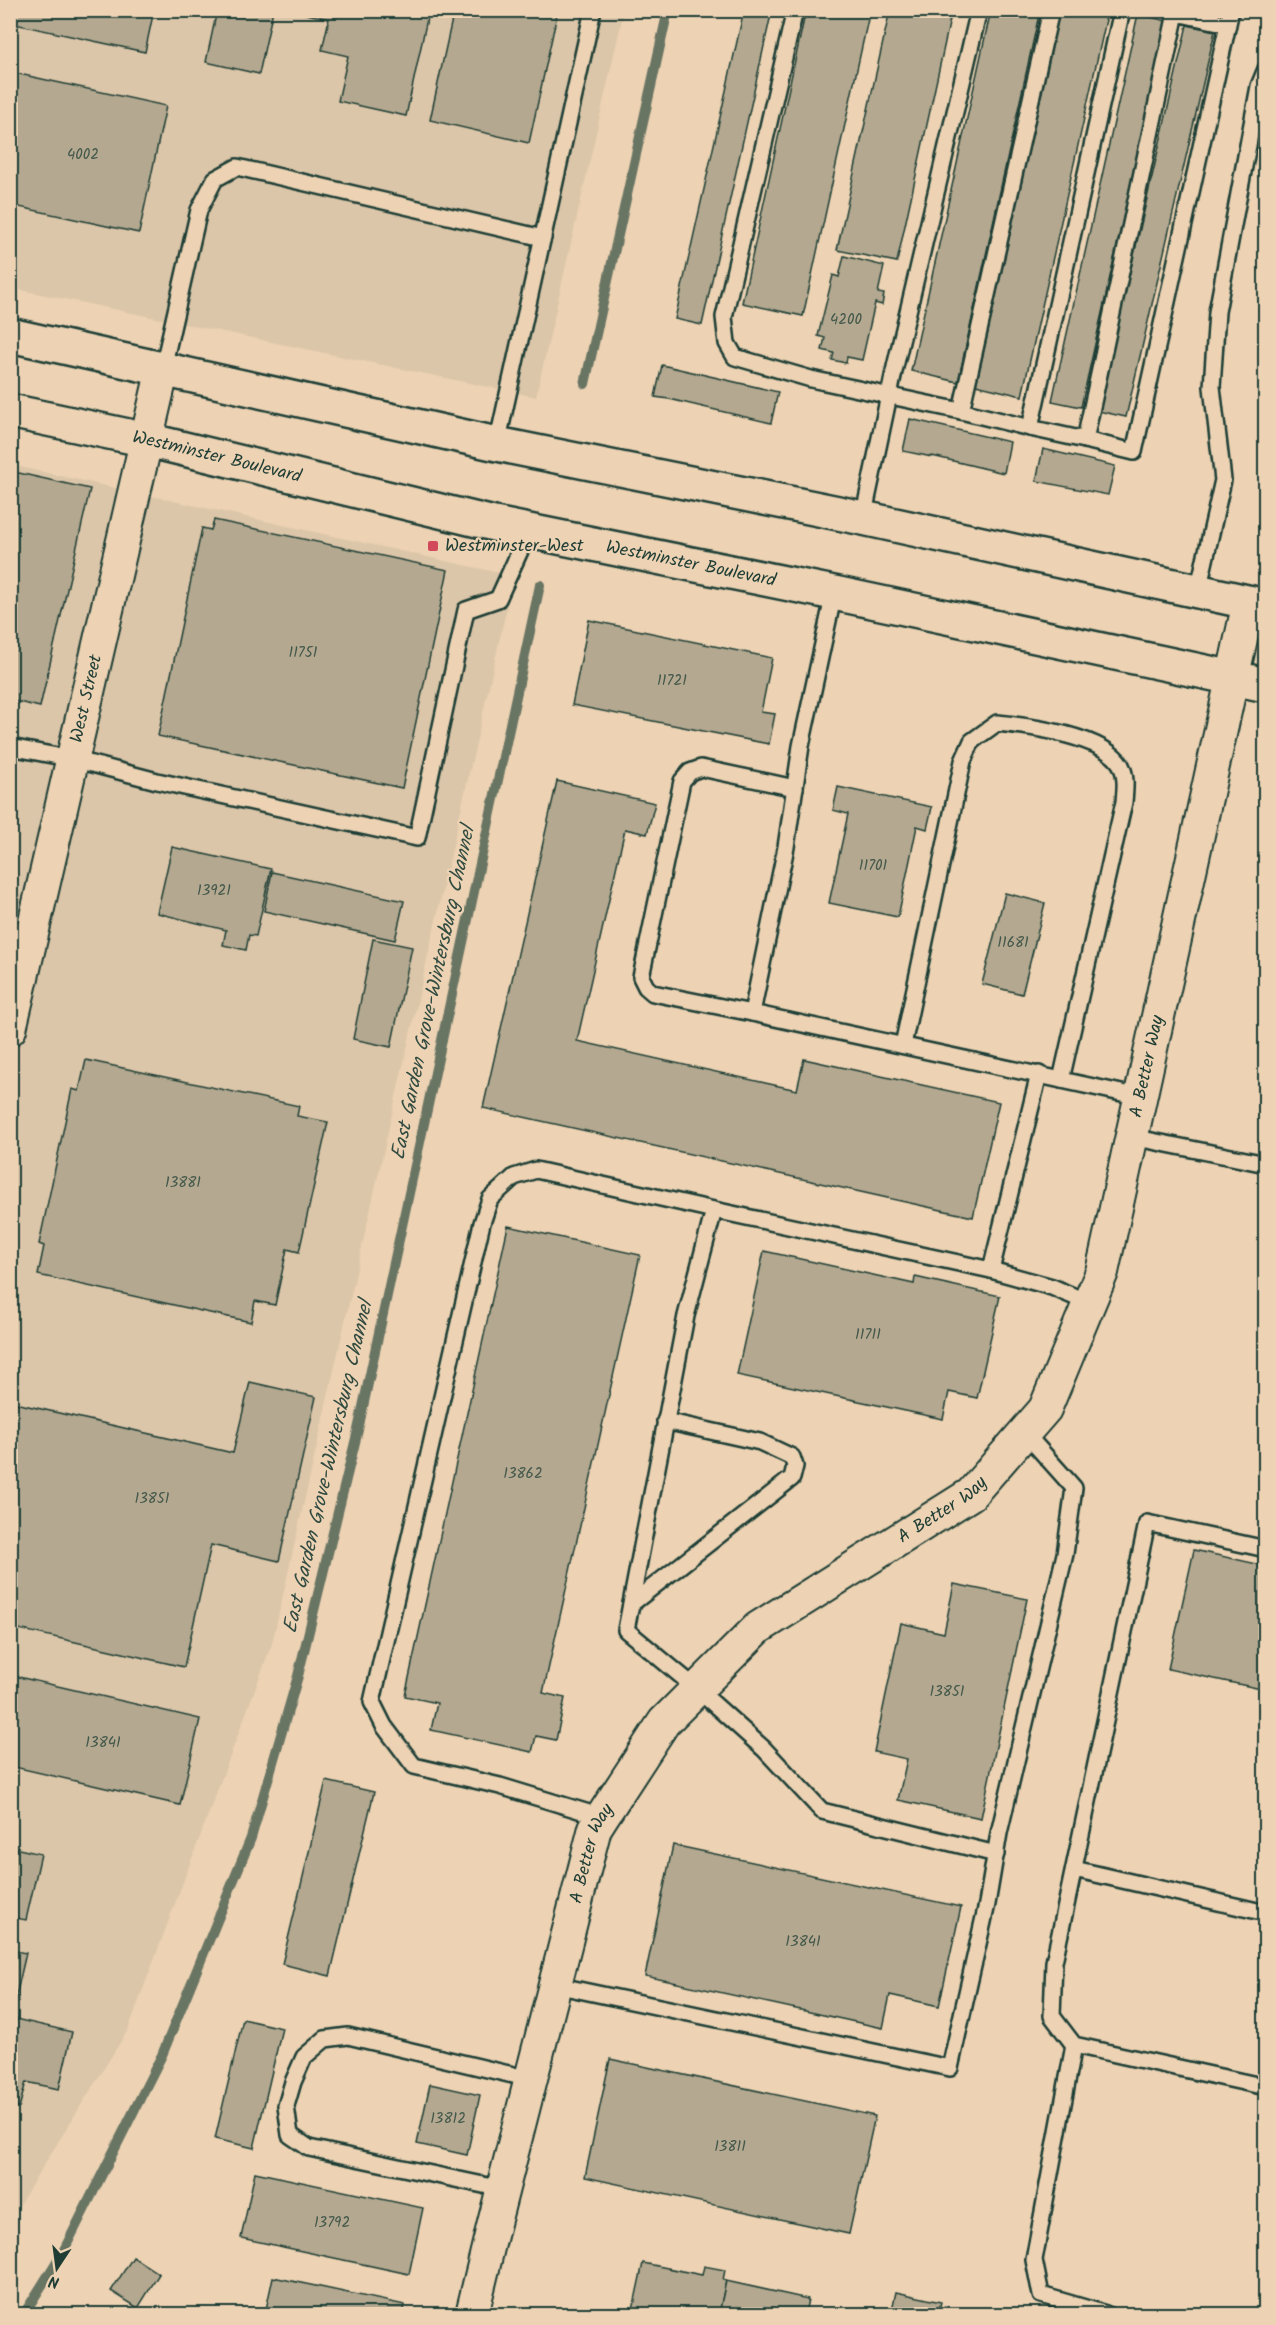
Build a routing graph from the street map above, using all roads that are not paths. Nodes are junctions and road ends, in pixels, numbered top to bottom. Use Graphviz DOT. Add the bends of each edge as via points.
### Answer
graph roads {
  1 [pos="593,10"];
  2 [pos="795,10"];
  3 [pos="980,10"];
  4 [pos="1051,10"];
  5 [pos="1122,10"];
  6 [pos="1173,11"];
  7 [pos="1230,17"];
  8 [pos="1266,69"];
  9 [pos="543,238"];
  10 [pos="10,335"];
  11 [pos="163,369"];
  12 [pos="889,395"];
  13 [pos="10,411"];
  14 [pos="961,411"];
  15 [pos="1030,428"];
  16 [pos="147,440"];
  17 [pos="1085,440"];
  18 [pos="497,444"];
  19 [pos="863,518"];
  20 [pos="529,531"];
  21 [pos="1198,591"];
  22 [pos="834,593"];
  23 [pos="1257,604"];
  24 [pos="1233,678"];
  25 [pos="1266,686"];
  26 [pos="10,747"];
  27 [pos="73,759"];
  28 [pos="795,788"];
  29 [pos="752,1013"];
  30 [pos="10,1029"];
  31 [pos="903,1046"];
  32 [pos="1039,1074"];
  33 [pos="1061,1080"];
  34 [pos="1140,1096"];
  35 [pos="1132,1137"];
  36 [pos="1266,1164"];
  37 [pos="714,1210"];
  38 [pos="991,1270"];
  39 [pos="1089,1303"];
  40 [pos="665,1421"];
  41 [pos="1024,1432"];
  42 [pos="1266,1549"];
  43 [pos="631,1604"];
  44 [pos="697,1689"];
  45 [pos="602,1817"];
  46 [pos="996,1854"];
  47 [pos="1074,1869"];
  48 [pos="1266,1913"];
  49 [pos="555,1985"];
  50 [pos="1074,2045"];
  51 [pos="530,2079"];
  52 [pos="1266,2086"];
  53 [pos="502,2189"];
  54 [pos="472,2314"];
  55 [pos="1106,2314"];
  1 -- 9 [label="lane"];
  2 -- 12 [label="lane" via="724,317 727,343 735,357 811,379"];
  3 -- 12 [label="lane"];
  4 -- 14 [label="lane"];
  5 -- 15 [label="lane"];
  6 -- 7 [label="lane"];
  6 -- 17 [label="lane"];
  7 -- 17 [label="lane" via="1134,452"];
  8 -- 21 [label="lane" via="1259,86 1216,312 1212,387 1223,480"];
  9 -- 11 [label="lane" via="237,167 215,179 199,210"];
  9 -- 18 [label="lane"];
  10 -- 11 [label="main road"];
  11 -- 16 [label="street, West Street"];
  11 -- 18 [label="main road"];
  12 -- 14 [label="lane"];
  12 -- 19 [label="lane"];
  13 -- 16 [label="main road, Westminster Boulevard"];
  14 -- 15 [label="lane"];
  15 -- 17 [label="lane"];
  16 -- 20 [label="main road, Westminster Boulevard"];
  16 -- 27 [label="street, West Street"];
  18 -- 19 [label="main road"];
  19 -- 21 [label="main road"];
  20 -- 22 [label="main road, Westminster Boulevard"];
  20 -- 27 [label="lane" via="498,599 466,610 417,838"];
  21 -- 23 [label="main road"];
  22 -- 24 [label="main road, Westminster Boulevard"];
  22 -- 28 [label="lane"];
  23 -- 24 [label="street, A Better Way"];
  24 -- 25 [label="main road, Westminster Boulevard"];
  24 -- 34 [label="street, A Better Way"];
  26 -- 27 [label="lane"];
  27 -- 30 [label="street, West Street"];
  28 -- 29 [label="lane"];
  28 -- 29 [label="lane" via="701,768 682,781 641,978 653,993"];
  29 -- 31 [label="lane"];
  31 -- 32 [label="lane"];
  31 -- 33 [label="lane" via="963,761 972,741 997,723 1057,733 1112,753 1126,778 1124,802"];
  32 -- 33 [label="lane"];
  32 -- 38 [label="lane"];
  33 -- 34 [label="lane"];
  34 -- 35 [label="street, A Better Way"];
  35 -- 36 [label="lane"];
  35 -- 39 [label="street, A Better Way" via="1102,1272"];
  37 -- 38 [label="lane"];
  37 -- 40 [label="lane" via="686,1316"];
  37 -- 45 [label="lane" via="536,1170 514,1177 490,1199 372,1702 384,1726 414,1766 500,1786"];
  38 -- 39 [label="lane" via="1052,1287"];
  39 -- 41 [label="street, A Better Way" via="1045,1409"];
  40 -- 43 [label="lane"];
  40 -- 43 [label="lane" via="760,1442 792,1457 795,1466 792,1478"];
  41 -- 44 [label="street, A Better Way" via="971,1494 758,1628"];
  41 -- 46 [label="lane" via="1074,1488 1065,1554"];
  42 -- 47 [label="lane" via="1147,1523"];
  43 -- 44 [label="lane" via="626,1630"];
  44 -- 45 [label="street, A Better Way" via="664,1722"];
  44 -- 46 [label="lane" via="764,1749 822,1811"];
  45 -- 49 [label="street, A Better Way" via="595,1828"];
  46 -- 49 [label="lane" via="950,2068"];
  47 -- 48 [label="lane"];
  47 -- 50 [label="lane" via="1054,1962 1052,2016"];
  49 -- 51 [label="street, A Better Way"];
  50 -- 52 [label="lane"];
  50 -- 55 [label="lane" via="1034,2260 1041,2295"];
  51 -- 53 [label="street, A Better Way"];
  51 -- 53 [label="lane" via="348,2036 325,2039 304,2056 286,2106 290,2135 309,2148"];
  53 -- 54 [label="street, A Better Way"];
}
